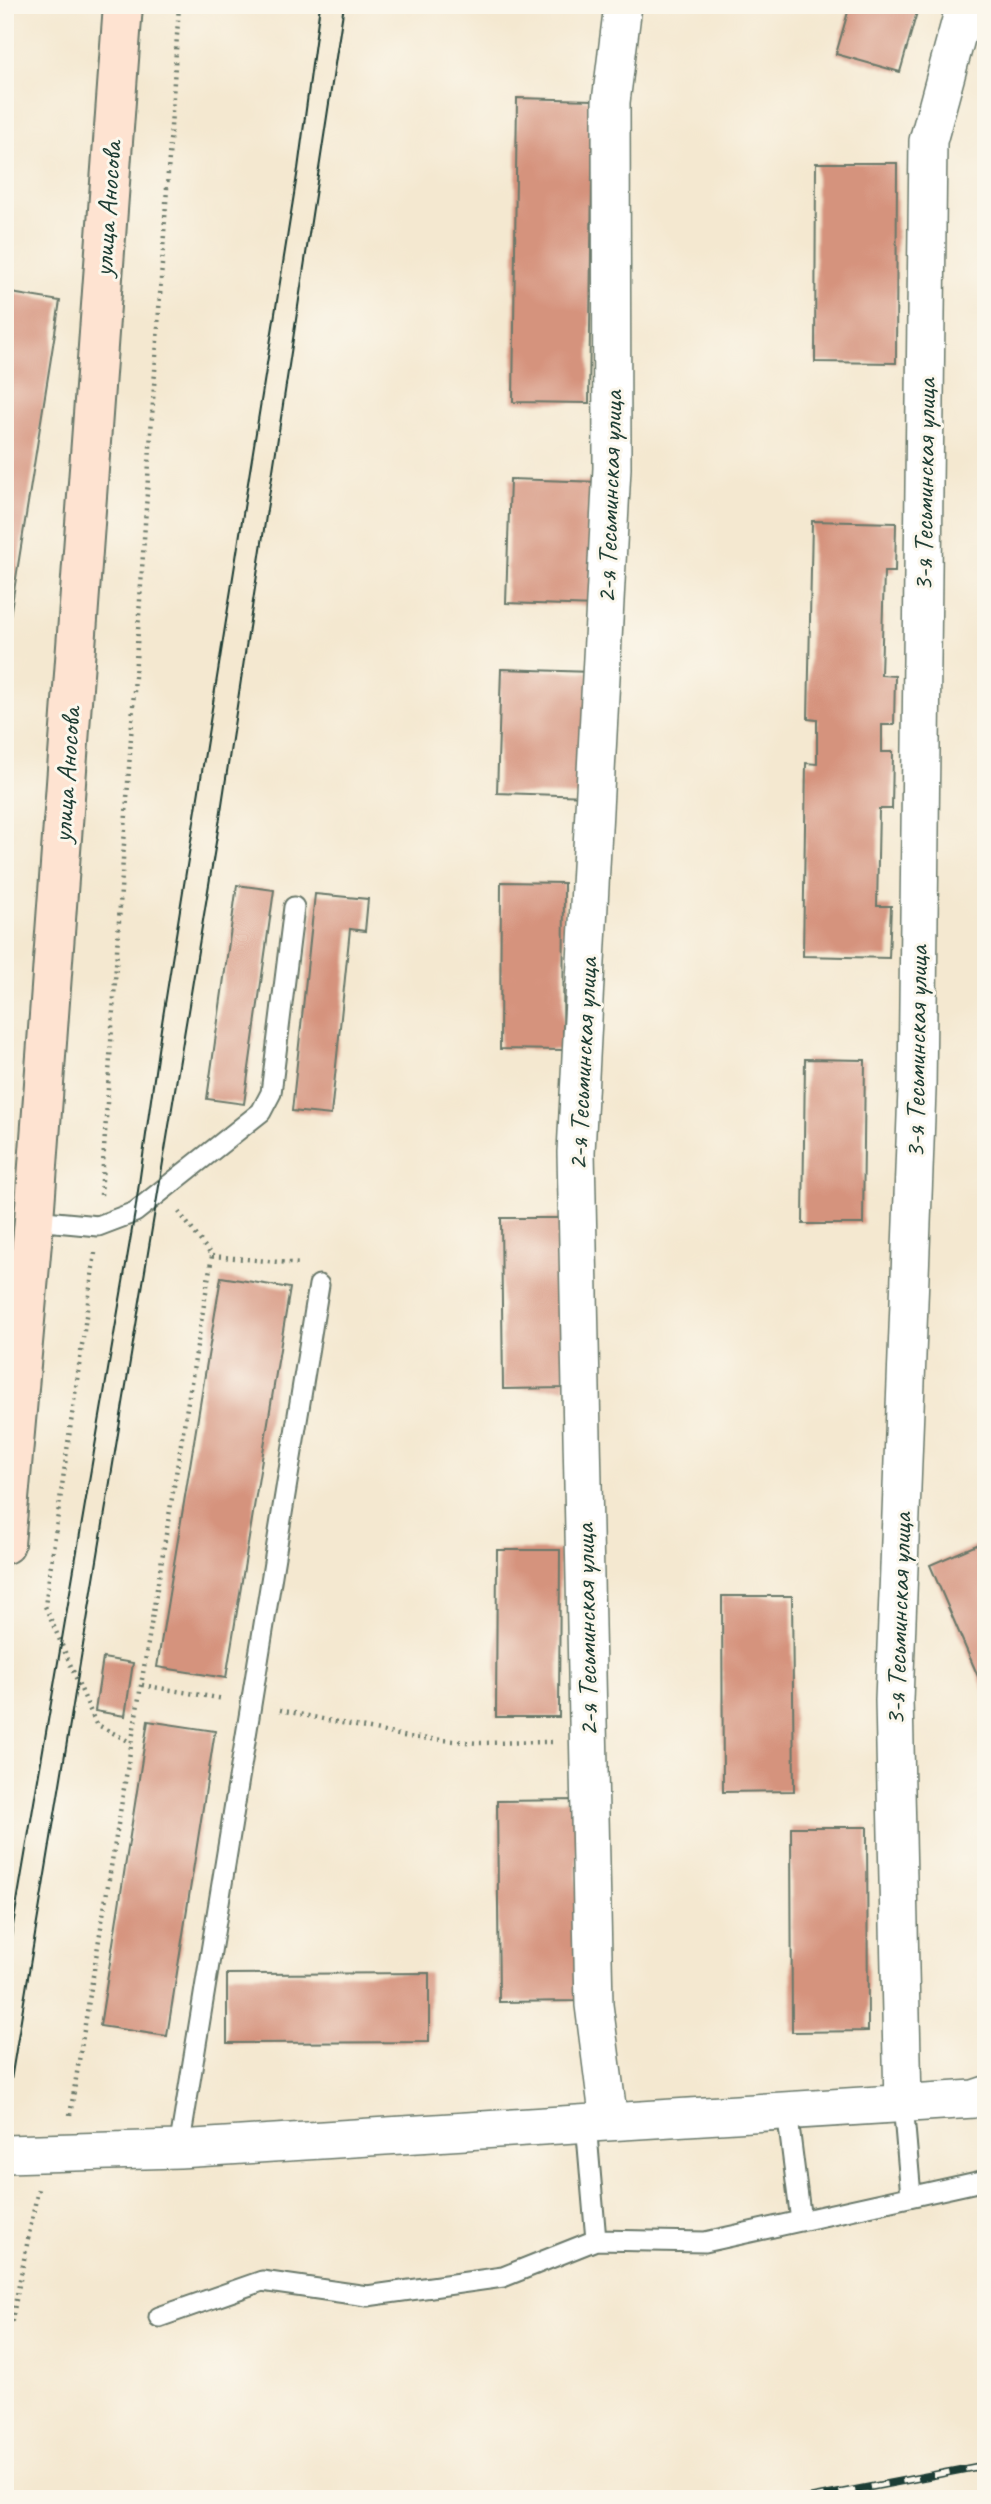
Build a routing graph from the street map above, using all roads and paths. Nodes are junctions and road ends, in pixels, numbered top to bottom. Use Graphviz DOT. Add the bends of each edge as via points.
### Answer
graph roads {
  1 [pos="123,5"];
  2 [pos="180,5"];
  3 [pos="622,5"];
  4 [pos="965,5"];
  5 [pos="294,907"];
  6 [pos="163,1190"];
  7 [pos="34,1220"];
  8 [pos="99,1226"];
  9 [pos="212,1256"];
  10 [pos="319,1285"];
  11 [pos="5,1544"];
  12 [pos="142,1685"];
  13 [pos="250,1704"];
  14 [pos="588,1741"];
  15 [pos="132,1743"];
  16 [pos="982,2097"];
  17 [pos="903,2104"];
  18 [pos="787,2111"];
  19 [pos="597,2123"];
  20 [pos="179,2149"];
  21 [pos="5,2154"];
  22 [pos="63,2154"];
  23 [pos="986,2180"];
  24 [pos="911,2196"];
  25 [pos="801,2221"];
  26 [pos="596,2240"];
  27 [pos="159,2317"];
  28 [pos="5,2334"];
  1 -- 7 [label="main road, улица Аносова"];
  2 -- 8 [label="path"];
  3 -- 14 [label="street, 2-я Тесьминская улица" via="611,102 612,482 576,1152"];
  4 -- 17 [label="street, 3-я Тесьминская улица" via="928,141 917,1090 894,1700"];
  5 -- 6 [label="lane" via="271,1093 261,1112"];
  6 -- 8 [label="lane" via="135,1212"];
  6 -- 9 [label="path"];
  7 -- 8 [label="lane"];
  7 -- 11 [label="main road, улица Аносова"];
  8 -- 15 [label="path" via="46,1606 96,1724"];
  9 -- 10 [label="path" via="297,1262 309,1267"];
  9 -- 12 [label="path"];
  10 -- 13 [label="lane"];
  12 -- 13 [label="path"];
  12 -- 15 [label="path"];
  13 -- 14 [label="path" via="408,1737 478,1743"];
  13 -- 20 [label="lane"];
  14 -- 19 [label="street, 2-я Тесьминская улица"];
  15 -- 22 [label="path"];
  16 -- 17 [label="street"];
  17 -- 18 [label="street"];
  17 -- 24 [label="lane"];
  18 -- 19 [label="street"];
  18 -- 25 [label="lane"];
  19 -- 20 [label="street"];
  19 -- 26 [label="lane"];
  20 -- 22 [label="street"];
  21 -- 22 [label="street"];
  22 -- 28 [label="path" via="38,2189 12,2320"];
  23 -- 24 [label="lane"];
  24 -- 25 [label="lane"];
  25 -- 26 [label="lane" via="705,2242"];
  26 -- 27 [label="lane" via="503,2277 367,2296 262,2281"];
}
